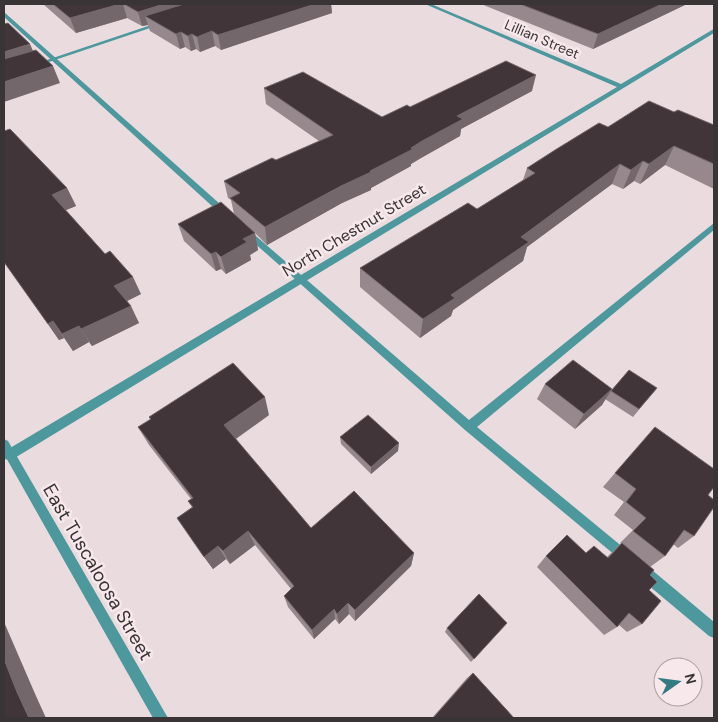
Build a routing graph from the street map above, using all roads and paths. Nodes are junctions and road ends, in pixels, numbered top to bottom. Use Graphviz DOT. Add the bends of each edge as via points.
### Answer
graph roads {
  1 [pos="426,4"];
  2 [pos="4,14"];
  3 [pos="166,22"];
  4 [pos="714,31"];
  5 [pos="54,59"];
  6 [pos="29,67"];
  7 [pos="620,86"];
  8 [pos="714,226"];
  9 [pos="299,280"];
  10 [pos="469,428"];
  11 [pos="7,450"];
  12 [pos="714,631"];
  13 [pos="161,718"];
  1 -- 7 [label="street, Lillian Street"];
  2 -- 5 [label="street"];
  3 -- 5 [label="street"];
  4 -- 7 [label="street, North Chestnut Street"];
  5 -- 6 [label="street"];
  5 -- 9 [label="street"];
  7 -- 9 [label="street, North Chestnut Street"];
  8 -- 10 [label="street"];
  9 -- 10 [label="street"];
  9 -- 11 [label="street, North Chestnut Street"];
  10 -- 12 [label="street"];
  11 -- 13 [label="street, East Tuscaloosa Street"];
}
